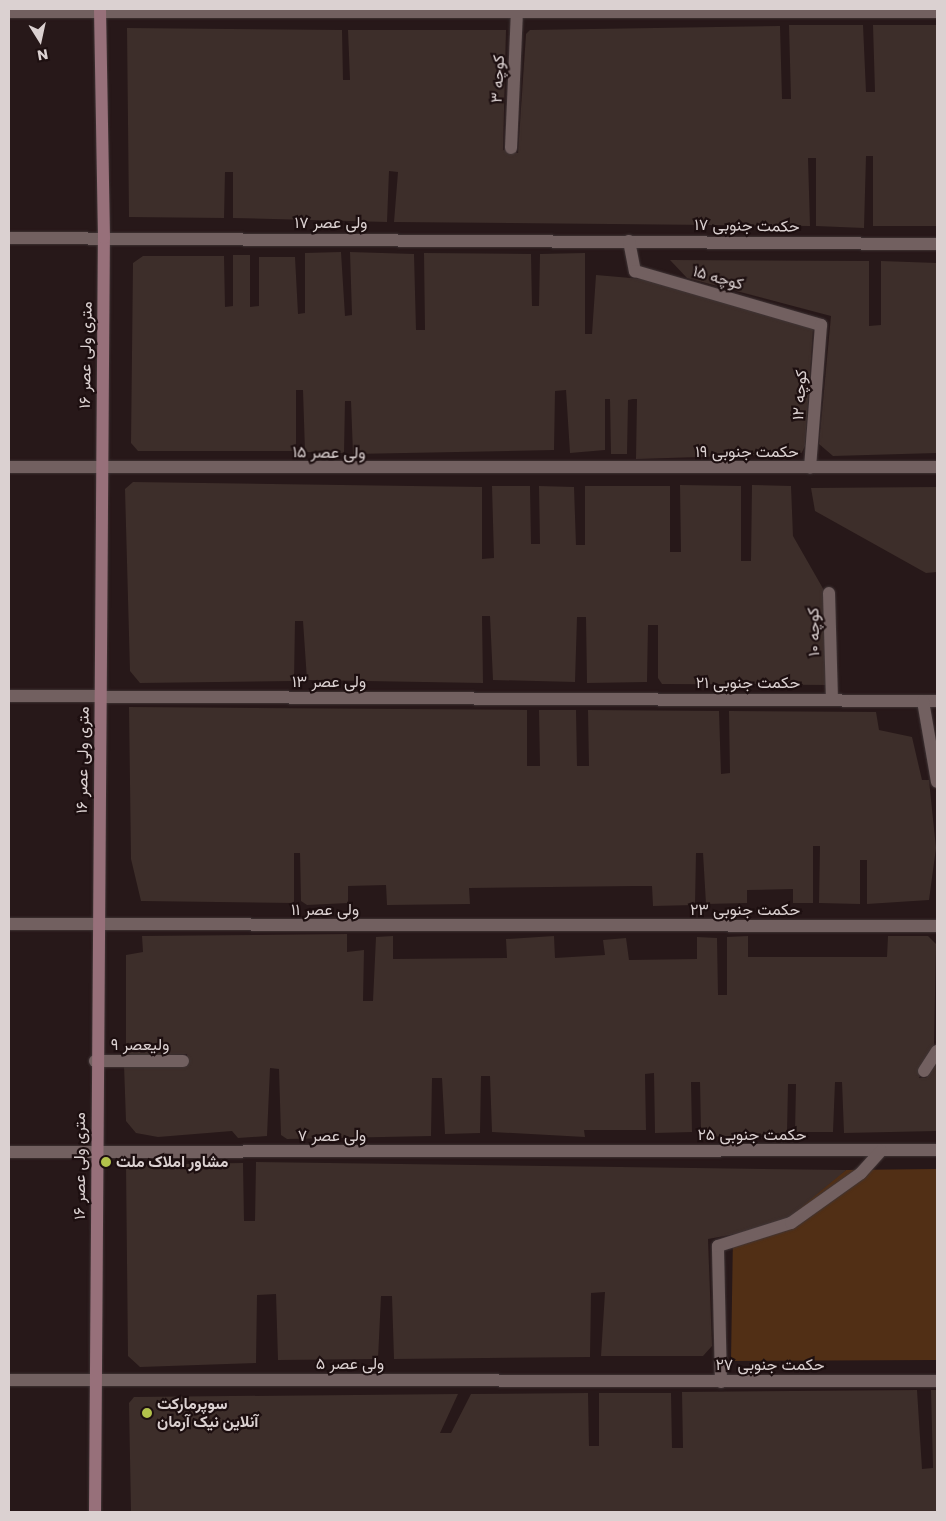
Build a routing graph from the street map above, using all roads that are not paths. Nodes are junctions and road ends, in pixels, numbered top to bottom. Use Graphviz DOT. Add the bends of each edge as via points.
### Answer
graph roads {
  1 [pos="100,10"];
  2 [pos="517,10"];
  3 [pos="9,12"];
  4 [pos="937,12"];
  5 [pos="511,148"];
  6 [pos="9,238"];
  7 [pos="104,238"];
  8 [pos="557,240"];
  9 [pos="629,241"];
  10 [pos="937,244"];
  11 [pos="821,325"];
  12 [pos="9,467"];
  13 [pos="937,467"];
  14 [pos="100,468"];
  15 [pos="810,468"];
  16 [pos="558,470"];
  17 [pos="830,593"];
  18 [pos="9,696"];
  19 [pos="100,696"];
  20 [pos="559,698"];
  21 [pos="832,700"];
  22 [pos="923,700"];
  23 [pos="937,701"];
  24 [pos="937,782"];
  25 [pos="9,924"];
  26 [pos="97,925"];
  27 [pos="553,926"];
  28 [pos="937,926"];
  29 [pos="937,1051"];
  30 [pos="96,1061"];
  31 [pos="183,1061"];
  32 [pos="924,1071"];
  33 [pos="881,1150"];
  34 [pos="937,1150"];
  35 [pos="9,1152"];
  36 [pos="567,1152"];
  37 [pos="96,1153"];
  38 [pos="9,1380"];
  39 [pos="96,1380"];
  40 [pos="937,1381"];
  41 [pos="603,1382"];
  42 [pos="721,1382"];
  43 [pos="95,1512"];
  1 -- 2 [label="street"];
  1 -- 3 [label="street"];
  1 -- 7 [label="street, ۱۶ متری ولی عصر"];
  2 -- 4 [label="street"];
  2 -- 5 [label="street, کوچه ۳"];
  6 -- 7 [label="street, ولی عصر ۱۷"];
  7 -- 8 [label="street, ولی عصر ۱۷"];
  7 -- 14 [label="street, ۱۶ متری ولی عصر"];
  8 -- 9 [label="street, حکمت جنوبی ۱۷"];
  9 -- 10 [label="street, حکمت جنوبی ۱۷"];
  9 -- 11 [label="street, کوچه ۱۵" via="635,271"];
  11 -- 15 [label="street, کوچه ۱۲"];
  12 -- 14 [label="street, ولی عصر ۱۵"];
  13 -- 15 [label="street, حکمت جنوبی ۱۹"];
  14 -- 16 [label="street, ولی عصر ۱۵"];
  14 -- 19 [label="street, ۱۶ متری ولی عصر"];
  15 -- 16 [label="street, حکمت جنوبی ۱۹"];
  17 -- 21 [label="street, کوچه ۱۰"];
  18 -- 19 [label="street, ولی عصر ۱۳"];
  19 -- 20 [label="street, ولی عصر ۱۳"];
  19 -- 26 [label="street, ۱۶ متری ولی عصر"];
  20 -- 21 [label="street, حکمت جنوبی ۲۱"];
  21 -- 22 [label="street, حکمت جنوبی ۲۱"];
  22 -- 23 [label="street, حکمت جنوبی ۲۱"];
  22 -- 24 [label="street"];
  25 -- 26 [label="street, ولی عصر ۱۱"];
  26 -- 27 [label="street, ولی عصر ۱۱"];
  26 -- 30 [label="street, ۱۶ متری ولی عصر"];
  27 -- 28 [label="street, حکمت جنوبی ۲۳"];
  29 -- 32 [label="street"];
  30 -- 31 [label="street, ولیعصر ۹"];
  30 -- 37 [label="street, ۱۶ متری ولی عصر"];
  33 -- 34 [label="street, حکمت جنوبی ۲۵"];
  33 -- 36 [label="street, حکمت جنوبی ۲۵"];
  33 -- 42 [label="street" via="861,1173 791,1224 718,1246"];
  35 -- 37 [label="street, ولی عصر ۷"];
  36 -- 37 [label="street, ولی عصر ۷"];
  37 -- 39 [label="street, ۱۶ متری ولی عصر"];
  38 -- 39 [label="street, ولی عصر ۵"];
  39 -- 41 [label="street, ولی عصر ۵"];
  39 -- 43 [label="street, ۱۶ متری ولی عصر"];
  40 -- 42 [label="street, حکمت جنوبی ۲۷"];
  41 -- 42 [label="street, حکمت جنوبی ۲۷"];
}
